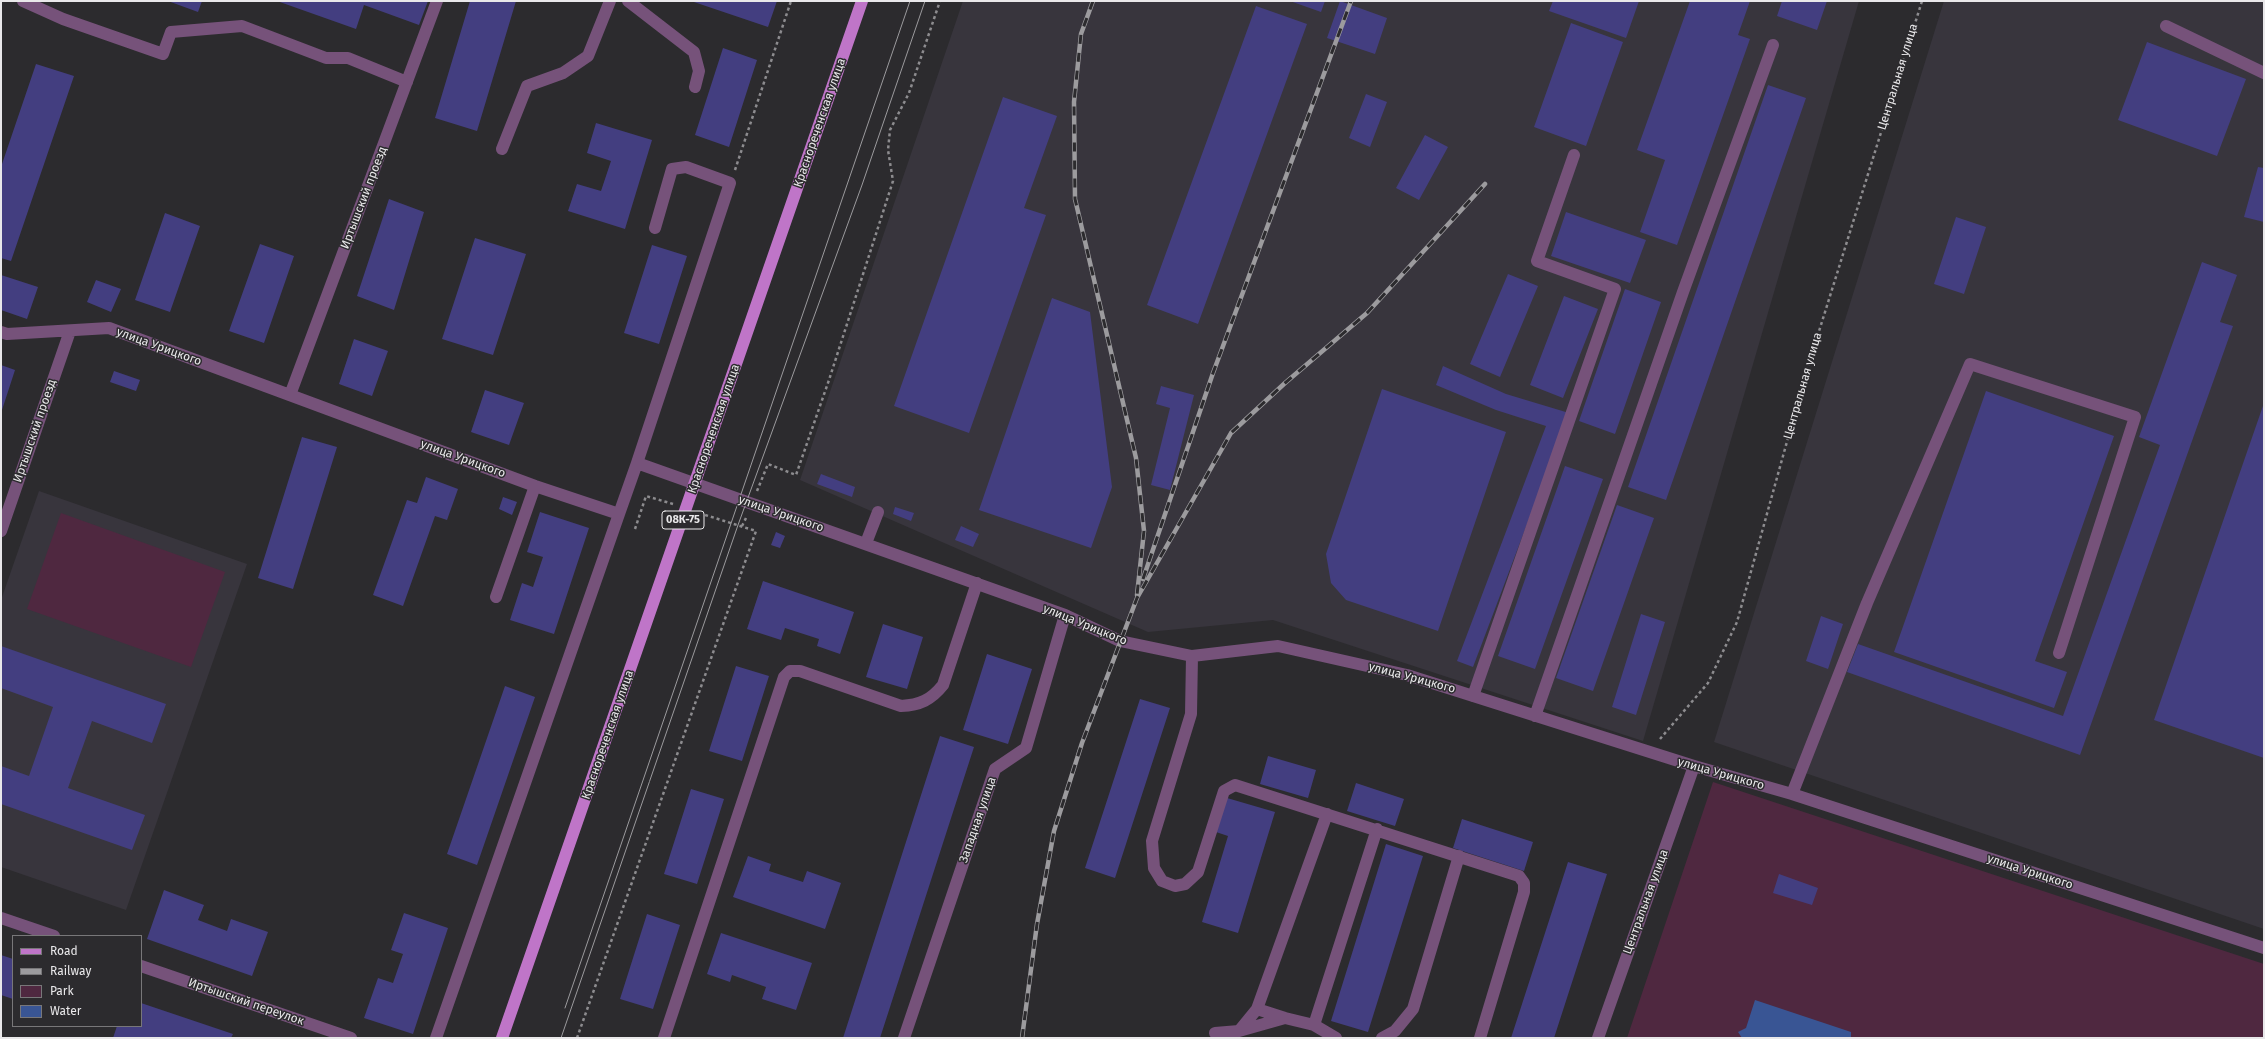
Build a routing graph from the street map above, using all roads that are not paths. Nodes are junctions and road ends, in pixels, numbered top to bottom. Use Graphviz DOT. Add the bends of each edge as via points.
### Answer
graph roads {
  1 [pos="437,1"];
  2 [pos="610,1"];
  3 [pos="628,1"];
  4 [pos="862,1"];
  5 [pos="26,2"];
  6 [pos="2166,26"];
  7 [pos="1773,45"];
  8 [pos="2264,73"];
  9 [pos="407,82"];
  10 [pos="695,87"];
  11 [pos="502,149"];
  12 [pos="1574,155"];
  13 [pos="655,228"];
  14 [pos="70,331"];
  15 [pos="1,332"];
  16 [pos="290,395"];
  17 [pos="637,463"];
  18 [pos="696,484"];
  19 [pos="535,486"];
  20 [pos="878,512"];
  21 [pos="619,514"];
  22 [pos="1,531"];
  23 [pos="866,543"];
  24 [pos="977,583"];
  25 [pos="496,597"];
  26 [pos="1065,615"];
  27 [pos="2059,653"];
  28 [pos="1192,656"];
  29 [pos="1473,696"];
  30 [pos="1535,716"];
  31 [pos="1694,766"];
  32 [pos="1792,794"];
  33 [pos="1327,814"];
  34 [pos="1377,829"];
  35 [pos="1460,856"];
  36 [pos="1,918"];
  37 [pos="51,935"];
  38 [pos="2264,948"];
  39 [pos="142,966"];
  40 [pos="1257,1009"];
  41 [pos="1285,1018"];
  42 [pos="1314,1025"];
  43 [pos="1239,1031"];
  44 [pos="1215,1033"];
  45 [pos="351,1038"];
  46 [pos="436,1038"];
  47 [pos="502,1038"];
  48 [pos="664,1038"];
  49 [pos="904,1038"];
  50 [pos="1336,1038"];
  51 [pos="1382,1038"];
  52 [pos="1480,1038"];
  53 [pos="1598,1038"];
  1 -- 9 [label="street, Иртышский проезд"];
  2 -- 11 [label="street" via="588,56 564,73 527,86"];
  3 -- 10 [label="street" via="694,52 699,71"];
  4 -- 18 [label="main road, Краснореченская улица / 08К-75"];
  5 -- 9 [label="street" via="63,19 163,54 171,32 242,26 326,58 348,58"];
  6 -- 8 [label="street"];
  7 -- 30 [label="street" via="1683,292"];
  9 -- 16 [label="street, Иртышский проезд"];
  12 -- 29 [label="street" via="1537,261 1615,289"];
  13 -- 17 [label="street" via="672,169 686,167 730,183"];
  14 -- 15 [label="street, улица Урицкого" via="7,334"];
  14 -- 16 [label="street, улица Урицкого" via="109,328"];
  14 -- 22 [label="street, Иртышский проезд"];
  16 -- 19 [label="street, улица Урицкого"];
  17 -- 18 [label="street, улица Урицкого"];
  17 -- 21 [label="street"];
  18 -- 23 [label="street, улица Урицкого"];
  18 -- 47 [label="main road, Краснореченская улица / 08К-75"];
  19 -- 21 [label="street, улица Урицкого"];
  19 -- 25 [label="street"];
  20 -- 23 [label="street"];
  21 -- 46 [label="street"];
  23 -- 24 [label="street, улица Урицкого"];
  24 -- 26 [label="street, улица Урицкого"];
  24 -- 48 [label="street" via="943,686 935,696 924,702 914,706 901,706 800,671 790,671 784,677"];
  26 -- 28 [label="street, улица Урицкого" via="1120,641"];
  26 -- 49 [label="street, Западная улица" via="1026,748 995,769"];
  27 -- 32 [label="street" via="2135,416 1970,364 1867,603"];
  28 -- 29 [label="street, улица Урицкого" via="1278,646 1407,675"];
  28 -- 33 [label="street" via="1191,714 1152,841 1154,868 1162,881 1175,886 1185,884 1198,872 1224,792 1235,784"];
  29 -- 30 [label="street, улица Урицкого"];
  30 -- 31 [label="street, улица Урицкого"];
  31 -- 32 [label="street, улица Урицкого"];
  31 -- 53 [label="street, Центральная улица"];
  32 -- 38 [label="street, улица Урицкого"];
  33 -- 34 [label="street"];
  33 -- 40 [label="street"];
  34 -- 35 [label="street"];
  34 -- 42 [label="street"];
  35 -- 51 [label="street" via="1413,1009 1395,1031"];
  35 -- 52 [label="street" via="1520,876 1524,883 1524,892"];
  36 -- 37 [label="street"];
  39 -- 45 [label="street, Иртышский переулок"];
  40 -- 41 [label="street"];
  40 -- 43 [label="street"];
  41 -- 42 [label="street"];
  41 -- 43 [label="street"];
  42 -- 50 [label="street"];
  43 -- 44 [label="street"];
}
